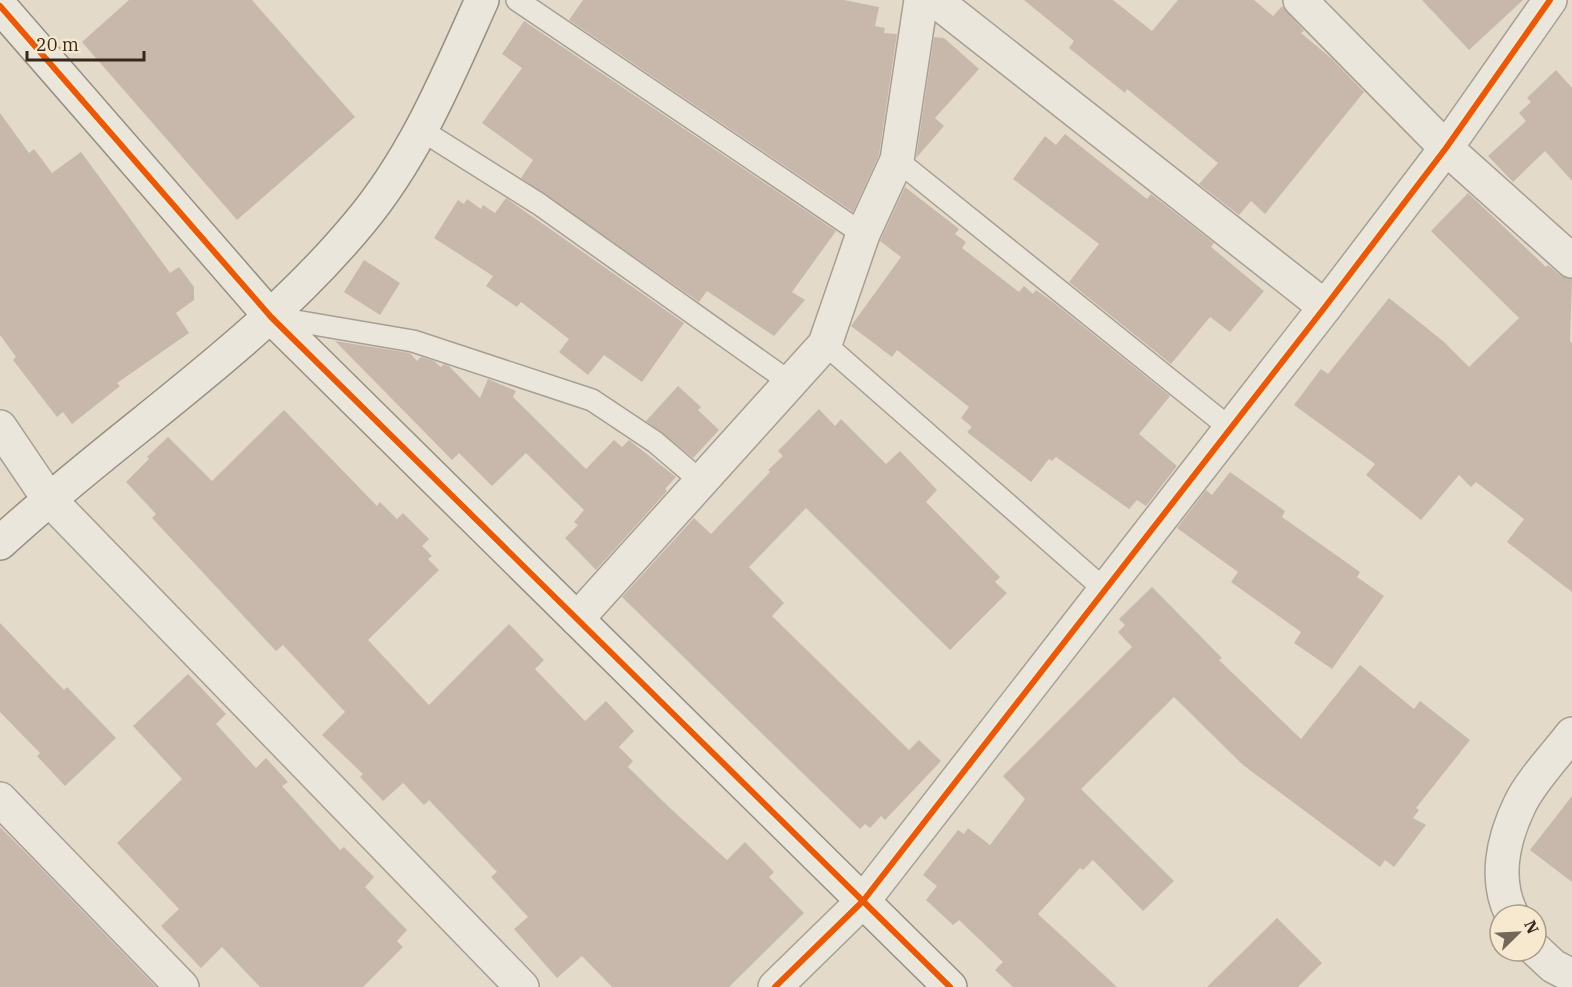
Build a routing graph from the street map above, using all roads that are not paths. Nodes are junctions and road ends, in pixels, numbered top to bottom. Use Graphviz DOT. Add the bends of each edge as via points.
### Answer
graph roads {
  1 [pos="482,0"];
  2 [pos="517,0"];
  3 [pos="921,0"];
  4 [pos="935,0"];
  5 [pos="1300,0"];
  6 [pos="1550,0"];
  7 [pos="0,6"];
  8 [pos="423,131"];
  9 [pos="1446,148"];
  10 [pos="897,160"];
  11 [pos="863,234"];
  12 [pos="1572,261"];
  13 [pos="1325,307"];
  14 [pos="272,317"];
  15 [pos="825,344"];
  16 [pos="791,383"];
  17 [pos="0,427"];
  18 [pos="1231,429"];
  19 [pos="703,483"];
  20 [pos="48,498"];
  21 [pos="0,543"];
  22 [pos="1105,590"];
  23 [pos="577,619"];
  24 [pos="1572,734"];
  25 [pos="0,799"];
  26 [pos="863,901"];
  27 [pos="1506,903"];
  28 [pos="1548,961"];
  29 [pos="1572,976"];
  30 [pos="183,987"];
  31 [pos="522,987"];
  32 [pos="775,987"];
  33 [pos="950,987"];
  1 -- 8 [label="street"];
  2 -- 11 [label="lane"];
  3 -- 10 [label="street"];
  4 -- 13 [label="street"];
  5 -- 9 [label="street"];
  6 -- 9 [label="street"];
  7 -- 14 [label="street"];
  8 -- 14 [label="street" via="360,222"];
  8 -- 16 [label="lane" via="539,204"];
  9 -- 12 [label="street"];
  9 -- 13 [label="street"];
  10 -- 11 [label="street"];
  10 -- 18 [label="lane"];
  11 -- 15 [label="street"];
  13 -- 18 [label="street"];
  14 -- 19 [label="lane" via="413,341 592,400 655,442"];
  14 -- 20 [label="street"];
  14 -- 23 [label="street"];
  15 -- 16 [label="street"];
  15 -- 22 [label="lane"];
  16 -- 19 [label="street"];
  17 -- 20 [label="street"];
  18 -- 22 [label="street"];
  19 -- 23 [label="street"];
  20 -- 21 [label="street"];
  20 -- 31 [label="street"];
  22 -- 26 [label="street"];
  23 -- 26 [label="street"];
  24 -- 27 [label="street" via="1520,804 1501,863"];
  25 -- 30 [label="street"];
  26 -- 32 [label="street"];
  26 -- 33 [label="street"];
  28 -- 29 [label="street"];
}
